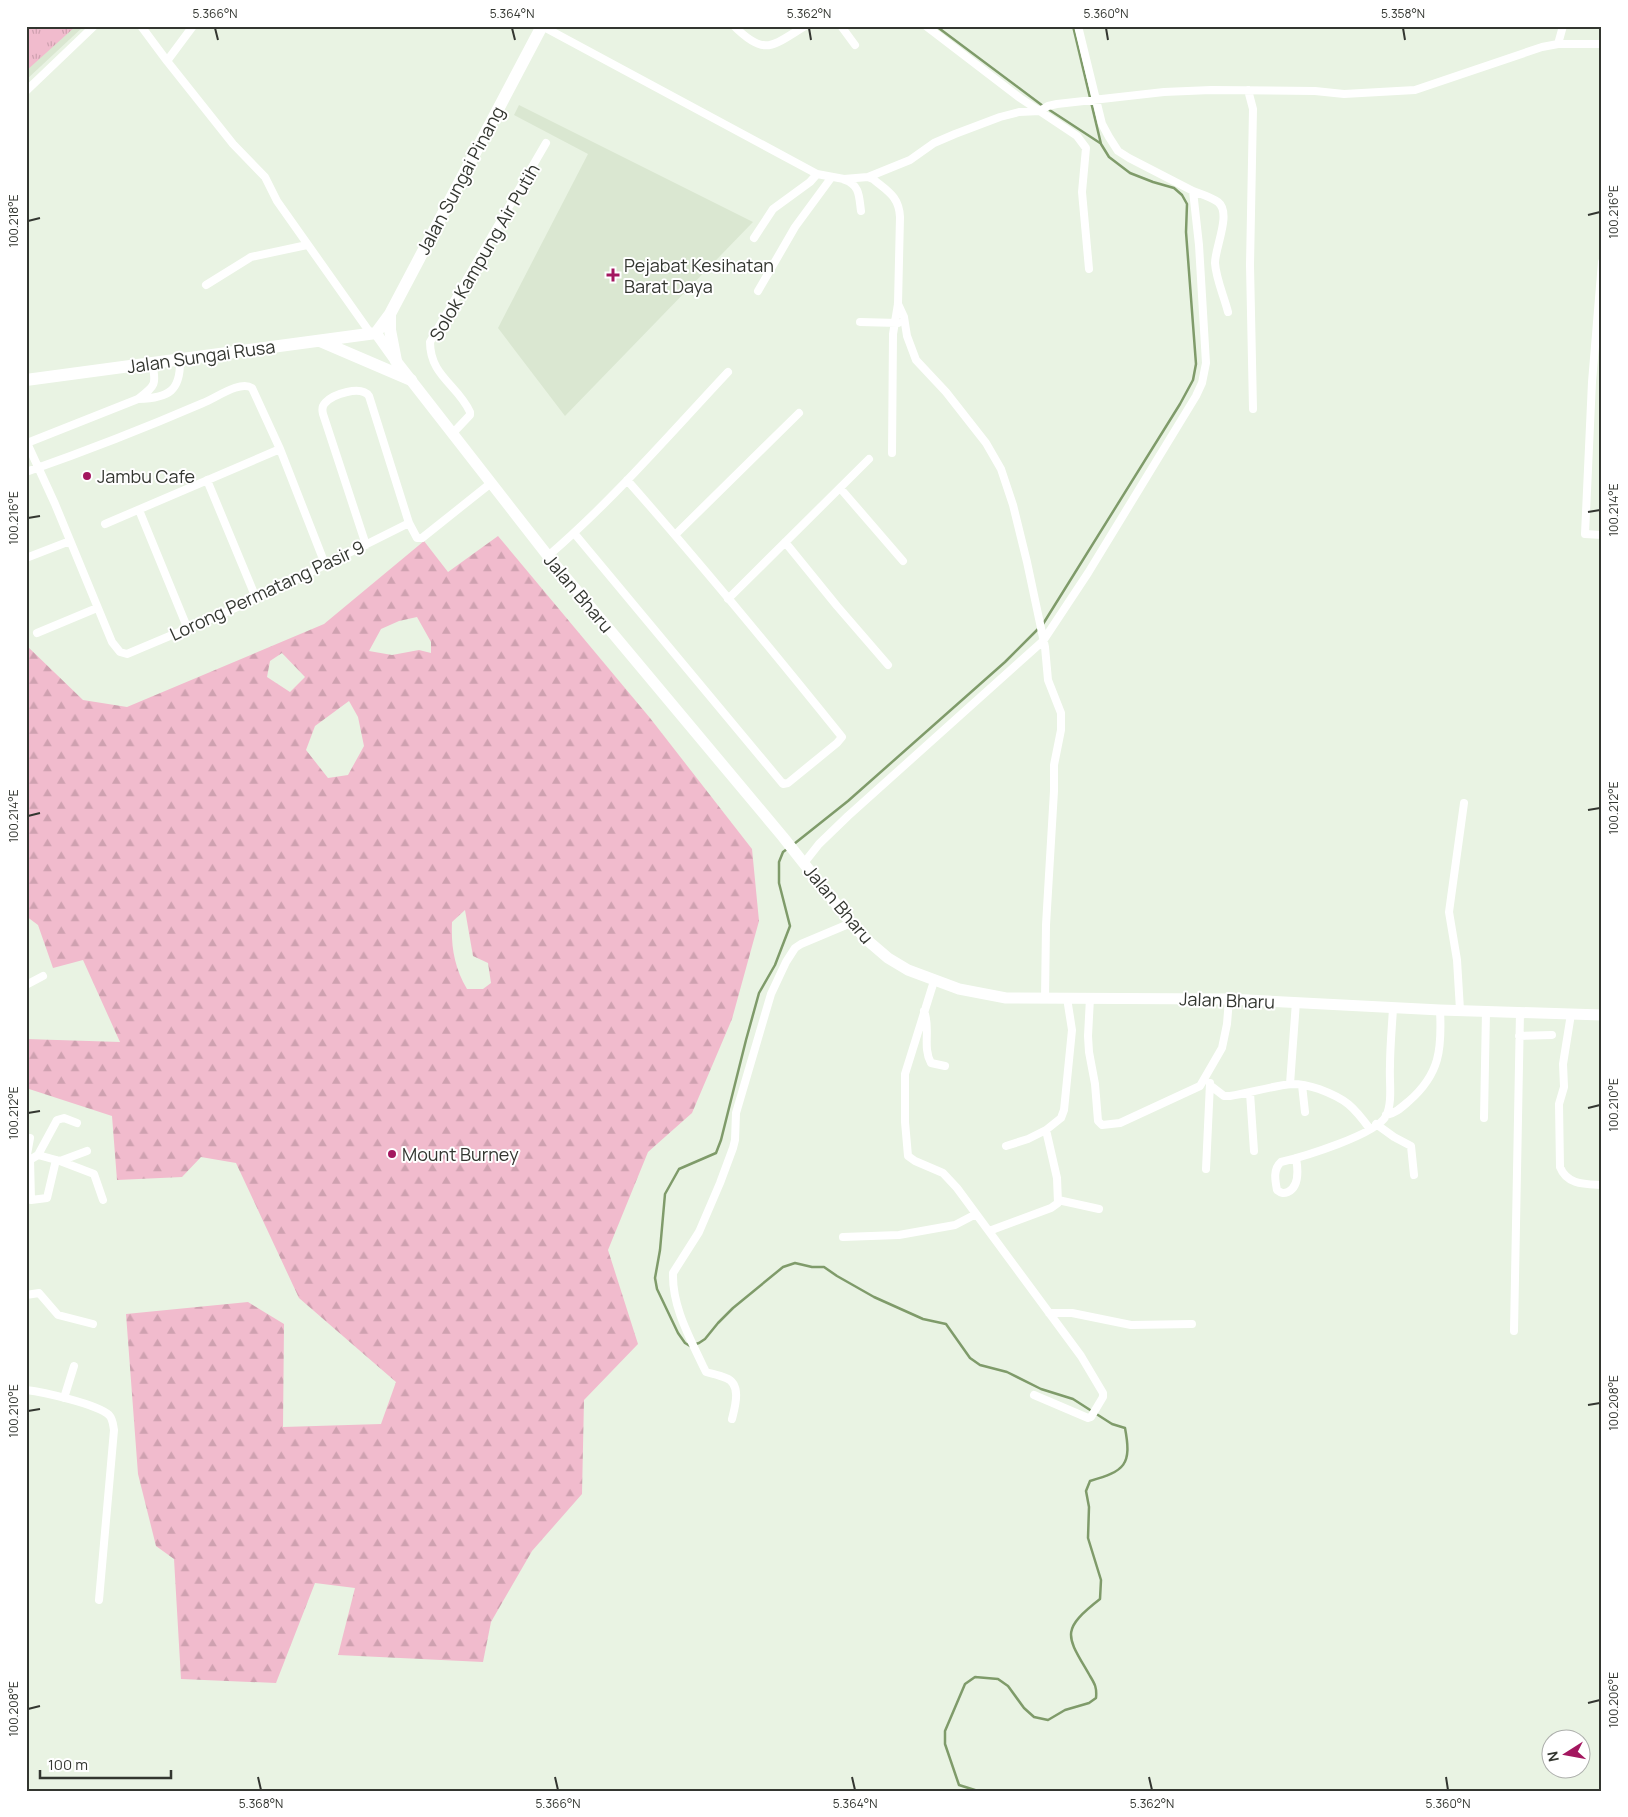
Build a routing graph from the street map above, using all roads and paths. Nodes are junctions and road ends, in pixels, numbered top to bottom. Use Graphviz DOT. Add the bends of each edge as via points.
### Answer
graph roads {
  1 [pos="94,26"];
  2 [pos="141,26"];
  3 [pos="193,26"];
  4 [pos="542,26"];
  5 [pos="734,26"];
  6 [pos="805,26"];
  7 [pos="841,26"];
  8 [pos="926,26"];
  9 [pos="1078,26"];
  10 [pos="1563,26"];
  11 [pos="1558,44"];
  12 [pos="1602,44"];
  13 [pos="855,45"];
  14 [pos="167,62"];
  15 [pos="1248,90"];
  16 [pos="26,91"];
  17 [pos="1092,100"];
  18 [pos="1044,109"];
  19 [pos="546,143"];
  20 [pos="817,174"];
  21 [pos="868,177"];
  22 [pos="831,178"];
  23 [pos="844,180"];
  24 [pos="1193,191"];
  25 [pos="861,211"];
  26 [pos="754,238"];
  27 [pos="307,244"];
  28 [pos="1602,262"];
  29 [pos="1089,269"];
  30 [pos="206,285"];
  31 [pos="758,291"];
  32 [pos="898,304"];
  33 [pos="1228,312"];
  34 [pos="390,314"];
  35 [pos="860,322"];
  36 [pos="895,323"];
  37 [pos="905,323"];
  38 [pos="374,334"];
  39 [pos="318,340"];
  40 [pos="180,359"];
  41 [pos="396,361"];
  42 [pos="152,363"];
  43 [pos="728,372"];
  44 [pos="26,380"];
  45 [pos="412,380"];
  46 [pos="138,399"];
  47 [pos="1253,409"];
  48 [pos="799,413"];
  49 [pos="453,433"];
  50 [pos="27,443"];
  51 [pos="280,449"];
  52 [pos="892,453"];
  53 [pos="868,459"];
  54 [pos="38,468"];
  55 [pos="26,472"];
  56 [pos="207,480"];
  57 [pos="627,480"];
  58 [pos="491,483"];
  59 [pos="840,488"];
  60 [pos="139,510"];
  61 [pos="105,524"];
  62 [pos="409,524"];
  63 [pos="574,533"];
  64 [pos="675,534"];
  65 [pos="1602,534"];
  66 [pos="70,541"];
  67 [pos="785,542"];
  68 [pos="366,545"];
  69 [pos="548,556"];
  70 [pos="26,558"];
  71 [pos="903,561"];
  72 [pos="325,564"];
  73 [pos="256,598"];
  74 [pos="728,599"];
  75 [pos="97,608"];
  76 [pos="187,627"];
  77 [pos="37,633"];
  78 [pos="1043,641"];
  79 [pos="888,665"];
  80 [pos="1464,803"];
  81 [pos="804,863"];
  82 [pos="851,923"];
  83 [pos="44,976"];
  84 [pos="934,981"];
  85 [pos="26,985"];
  86 [pos="1067,998"];
  87 [pos="1090,998"];
  88 [pos="1045,999"];
  89 [pos="1229,999"];
  90 [pos="1296,1002"];
  91 [pos="1393,1008"];
  92 [pos="1440,1010"];
  93 [pos="1460,1010"];
  94 [pos="924,1011"];
  95 [pos="1486,1011"];
  96 [pos="1520,1012"];
  97 [pos="1571,1014"];
  98 [pos="1602,1015"];
  99 [pos="1552,1035"];
  100 [pos="1519,1036"];
  101 [pos="945,1066"];
  102 [pos="1208,1074"];
  103 [pos="1290,1084"];
  104 [pos="1302,1085"];
  105 [pos="1211,1086"];
  106 [pos="1250,1093"];
  107 [pos="1305,1112"];
  108 [pos="1386,1115"];
  109 [pos="1484,1118"];
  110 [pos="77,1123"];
  111 [pos="1373,1126"];
  112 [pos="1046,1130"];
  113 [pos="30,1138"];
  114 [pos="1006,1146"];
  115 [pos="87,1151"];
  116 [pos="1254,1151"];
  117 [pos="38,1155"];
  118 [pos="1296,1158"];
  119 [pos="28,1160"];
  120 [pos="58,1160"];
  121 [pos="1206,1169"];
  122 [pos="1414,1175"];
  123 [pos="1602,1185"];
  124 [pos="103,1200"];
  125 [pos="1058,1200"];
  126 [pos="1099,1209"];
  127 [pos="976,1214"];
  128 [pos="990,1231"];
  129 [pos="843,1237"];
  130 [pos="26,1295"];
  131 [pos="1049,1313"];
  132 [pos="93,1324"];
  133 [pos="1192,1324"];
  134 [pos="1514,1331"];
  135 [pos="74,1366"];
  136 [pos="26,1390"];
  137 [pos="1034,1395"];
  138 [pos="64,1398"];
  139 [pos="732,1419"];
  140 [pos="99,1600"];
  1 -- 16 [label="street"];
  2 -- 14 [label="street"];
  3 -- 14 [label="street"];
  4 -- 20 [label="street"];
  4 -- 34 [label="main road, Jalan Sungai Pinang"];
  5 -- 6 [label="street" via="750,42 767,46"];
  7 -- 13 [label="street"];
  8 -- 18 [label="street" via="1020,98"];
  9 -- 17 [label="street"];
  10 -- 11 [label="street"];
  11 -- 12 [label="street"];
  11 -- 15 [label="street" via="1415,90 1344,94"];
  14 -- 27 [label="street" via="233,144 265,177 277,202"];
  15 -- 17 [label="street" via="1164,92"];
  15 -- 47 [label="street" via="1253,109 1250,238"];
  17 -- 18 [label="street"];
  17 -- 24 [label="street" via="1118,150"];
  18 -- 21 [label="street" via="1000,117 955,134 934,143 910,160"];
  18 -- 29 [label="street" via="1077,136 1086,148 1082,192"];
  19 -- 49 [label="street, Solok Kampung Air Putih" via="430,342 433,364 470,412"];
  20 -- 22 [label="street"];
  20 -- 26 [label="street" via="773,209"];
  21 -- 23 [label="street"];
  21 -- 32 [label="street" via="891,194 899,207"];
  22 -- 23 [label="street"];
  22 -- 31 [label="street" via="795,227"];
  23 -- 25 [label="street" via="858,191"];
  24 -- 33 [label="street" via="1222,206 1224,221 1215,263"];
  24 -- 78 [label="street" via="1206,363 1202,383"];
  27 -- 30 [label="street" via="250,257"];
  27 -- 38 [label="street"];
  28 -- 65 [label="street" via="1585,534"];
  32 -- 36 [label="street"];
  32 -- 37 [label="street"];
  34 -- 38 [label="main road, Jalan Sungai Pinang"];
  34 -- 41 [label="main road"];
  35 -- 36 [label="street"];
  36 -- 37 [label="street"];
  36 -- 52 [label="street"];
  37 -- 78 [label="street" via="916,360 986,443 1001,468 1013,505"];
  38 -- 39 [label="main road, Jalan Sungai Rusa"];
  38 -- 41 [label="main road, Jalan Bharu"];
  39 -- 40 [label="main road, Jalan Sungai Rusa"];
  39 -- 45 [label="main road"];
  40 -- 42 [label="main road, Jalan Sungai Rusa"];
  40 -- 46 [label="street" via="179,381 168,394"];
  41 -- 45 [label="main road, Jalan Bharu"];
  42 -- 44 [label="main road, Jalan Sungai Rusa"];
  42 -- 46 [label="street" via="155,383"];
  43 -- 57 [label="street"];
  45 -- 49 [label="main road, Jalan Bharu"];
  46 -- 50 [label="street"];
  48 -- 64 [label="street"];
  49 -- 58 [label="main road, Jalan Bharu"];
  50 -- 54 [label="street"];
  51 -- 54 [label="street" via="252,388 240,385 145,428"];
  51 -- 56 [label="street"];
  51 -- 72 [label="street"];
  53 -- 59 [label="street"];
  54 -- 55 [label="street"];
  54 -- 66 [label="street"];
  56 -- 60 [label="street"];
  56 -- 73 [label="street"];
  57 -- 63 [label="street"];
  57 -- 64 [label="street"];
  58 -- 62 [label="street" via="422,538 416,537"];
  58 -- 69 [label="main road, Jalan Bharu"];
  59 -- 67 [label="street"];
  59 -- 71 [label="street"];
  60 -- 61 [label="street"];
  60 -- 76 [label="street"];
  62 -- 68 [label="street, Lorong Permatang Pasir 9"];
  62 -- 68 [label="street" via="369,396 355,390 334,397 325,403 323,414"];
  63 -- 69 [label="street"];
  63 -- 74 [label="street" via="777,778 783,784 788,783 842,737"];
  64 -- 74 [label="street"];
  66 -- 70 [label="street"];
  66 -- 75 [label="street"];
  67 -- 74 [label="street"];
  67 -- 79 [label="street"];
  68 -- 72 [label="street, Lorong Permatang Pasir 9"];
  69 -- 81 [label="main road, Jalan Bharu"];
  72 -- 73 [label="street, Lorong Permatang Pasir 9"];
  73 -- 76 [label="street, Lorong Permatang Pasir 9"];
  75 -- 76 [label="street, Lorong Permatang Pasir 9" via="112,642 127,654"];
  75 -- 77 [label="street"];
  78 -- 81 [label="street" via="848,816"];
  78 -- 88 [label="street" via="1048,680 1061,721 1053,777"];
  80 -- 93 [label="street" via="1449,912 1457,960"];
  81 -- 82 [label="main road, Jalan Bharu"];
  82 -- 84 [label="main road, Jalan Bharu" via="888,958"];
  82 -- 139 [label="street" via="795,948 786,962 771,994 736,1114 733,1148 699,1232 673,1273 678,1308 706,1372 727,1378 736,1389"];
  83 -- 85 [label="street"];
  84 -- 88 [label="main road, Jalan Bharu" via="986,995"];
  84 -- 94 [label="street"];
  86 -- 87 [label="main road, Jalan Bharu"];
  86 -- 88 [label="main road, Jalan Bharu"];
  86 -- 112 [label="street" via="1072,1030 1064,1110 1061,1118"];
  87 -- 89 [label="main road, Jalan Bharu"];
  87 -- 102 [label="street" via="1089,1052 1100,1123 1120,1123 1197,1088"];
  89 -- 90 [label="main road, Jalan Bharu"];
  89 -- 102 [label="street" via="1222,1048"];
  90 -- 91 [label="main road, Jalan Bharu"];
  90 -- 103 [label="street"];
  91 -- 92 [label="main road, Jalan Bharu"];
  91 -- 108 [label="street"];
  92 -- 93 [label="main road, Jalan Bharu"];
  92 -- 108 [label="street" via="1441,1043 1435,1069 1420,1092 1396,1112"];
  93 -- 95 [label="main road, Jalan Bharu"];
  94 -- 101 [label="street" via="927,1054 931,1063"];
  94 -- 127 [label="street" via="904,1084 907,1152 910,1158 947,1176"];
  95 -- 96 [label="main road, Jalan Bharu"];
  95 -- 109 [label="street"];
  96 -- 97 [label="main road, Jalan Bharu"];
  96 -- 100 [label="street"];
  97 -- 98 [label="main road, Jalan Bharu"];
  97 -- 123 [label="street" via="1563,1064 1564,1088 1559,1104 1560,1166 1572,1182"];
  99 -- 100 [label="street"];
  100 -- 134 [label="street"];
  102 -- 105 [label="street"];
  103 -- 104 [label="street"];
  103 -- 106 [label="street"];
  104 -- 107 [label="street"];
  104 -- 111 [label="street" via="1344,1100"];
  105 -- 106 [label="street" via="1224,1096"];
  105 -- 121 [label="street"];
  106 -- 116 [label="street"];
  108 -- 111 [label="street"];
  110 -- 117 [label="street" via="64,1118 57,1120"];
  111 -- 118 [label="street" via="1331,1147"];
  111 -- 122 [label="street" via="1411,1146"];
  112 -- 114 [label="street"];
  112 -- 125 [label="street" via="1057,1178"];
  113 -- 119 [label="street"];
  115 -- 120 [label="street"];
  117 -- 119 [label="street"];
  117 -- 120 [label="street"];
  118 -- 118 [label="street" via="1297,1182 1292,1190 1280,1192 1276,1184 1278,1164"];
  119 -- 120 [label="street" via="31,1200 47,1198"];
  120 -- 124 [label="street" via="94,1174"];
  125 -- 126 [label="street"];
  125 -- 128 [label="street" via="1051,1208"];
  127 -- 128 [label="street"];
  127 -- 129 [label="street" via="955,1225 899,1235"];
  128 -- 131 [label="street"];
  130 -- 132 [label="street" via="39,1293 58,1315"];
  131 -- 133 [label="street" via="1072,1313 1131,1325"];
  131 -- 137 [label="street" via="1081,1356 1103,1398 1091,1417 1085,1418"];
  135 -- 138 [label="street"];
  136 -- 138 [label="street"];
  138 -- 140 [label="street" via="108,1414 113,1424"];
}
